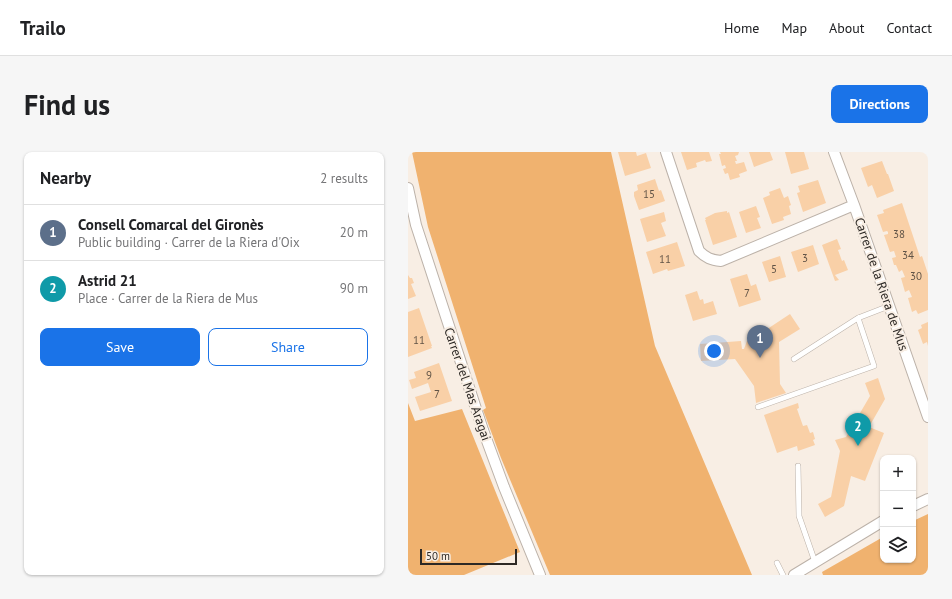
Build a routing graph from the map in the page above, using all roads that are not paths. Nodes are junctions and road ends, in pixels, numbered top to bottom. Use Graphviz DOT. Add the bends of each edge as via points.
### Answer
graph roads {
  1 [pos="666,152"];
  2 [pos="834,152"];
  3 [pos="408,188"];
  4 [pos="854,205"];
  5 [pos="889,306"];
  6 [pos="858,318"];
  7 [pos="794,359"];
  8 [pos="758,407"];
  9 [pos="928,417"];
  10 [pos="798,466"];
  11 [pos="928,499"];
  12 [pos="916,505"];
  13 [pos="880,523"];
  14 [pos="815,562"];
  15 [pos="777,563"];
  16 [pos="540,575"];
  17 [pos="783,575"];
  18 [pos="794,575"];
  1 -- 4 [label="street" via="699,251 711,260 721,261"];
  2 -- 4 [label="street, Carrer de la Riera de Mus"];
  3 -- 16 [label="street, Carrer del Mas Aragai" via="416,225 483,430"];
  4 -- 5 [label="street, Carrer de la Riera de Mus"];
  5 -- 6 [label="lane"];
  5 -- 9 [label="street, Carrer de la Riera de Mus"];
  6 -- 7 [label="lane"];
  6 -- 8 [label="lane" via="874,366"];
  10 -- 14 [label="lane" via="799,516"];
  11 -- 12 [label="street"];
  13 -- 14 [label="street"];
  14 -- 18 [label="street"];
  15 -- 17 [label="lane"];
}
